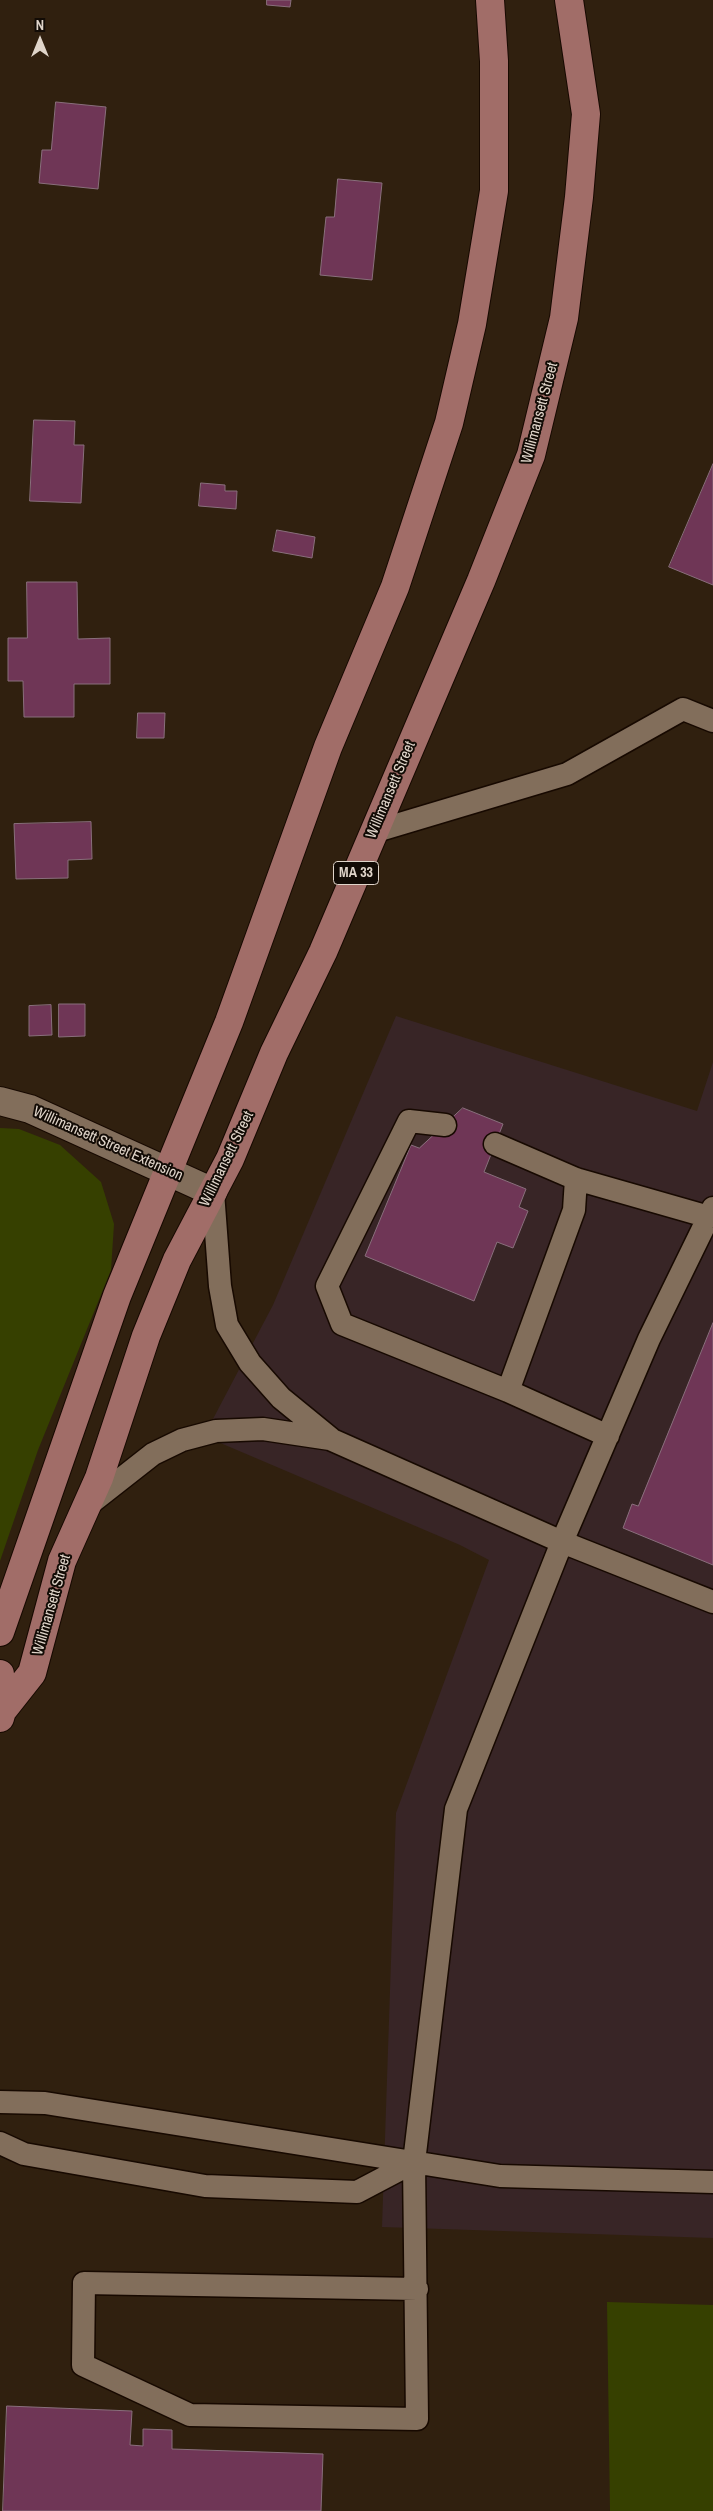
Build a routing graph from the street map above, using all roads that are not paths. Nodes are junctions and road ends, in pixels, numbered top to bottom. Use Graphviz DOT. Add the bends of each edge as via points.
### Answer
graph roads {
  1 [pos="490,0"];
  2 [pos="569,0"];
  3 [pos="713,721"];
  4 [pos="373,832"];
  5 [pos="0,1101"];
  6 [pos="445,1125"];
  7 [pos="495,1144"];
  8 [pos="168,1172"];
  9 [pos="576,1180"];
  10 [pos="214,1192"];
  11 [pos="711,1212"];
  12 [pos="508,1392"];
  13 [pos="608,1436"];
  14 [pos="330,1439"];
  15 [pos="88,1505"];
  16 [pos="562,1542"];
  17 [pos="713,1602"];
  18 [pos="0,1632"];
  19 [pos="0,1674"];
  20 [pos="1,1715"];
  21 [pos="0,2102"];
  22 [pos="0,2143"];
  23 [pos="414,2162"];
  24 [pos="713,2182"];
  25 [pos="417,2290"];
  1 -- 8 [label="main road" via="494,61 494,191 472,324 449,423 395,587 328,747 229,1022"];
  2 -- 4 [label="main road, Willimansett Street / MA 33" via="586,114 564,318 531,455 481,581"];
  3 -- 4 [label="lane" via="683,709 567,774"];
  4 -- 10 [label="main road, Willimansett Street / MA 33" via="323,952 274,1053"];
  5 -- 8 [label="street, Willimansett Street Extension" via="30,1109"];
  6 -- 12 [label="lane" via="409,1121 327,1286 342,1324"];
  7 -- 9 [label="lane"];
  8 -- 10 [label="street, Willimansett Street Extension"];
  8 -- 18 [label="main road" via="117,1296"];
  9 -- 11 [label="lane"];
  9 -- 12 [label="lane" via="574,1210"];
  10 -- 14 [label="lane" via="220,1286 227,1325 250,1363 281,1398"];
  10 -- 15 [label="main road, Willimansett Street / MA 33" via="177,1260 146,1336"];
  11 -- 13 [label="lane" via="649,1339"];
  12 -- 13 [label="lane"];
  13 -- 16 [label="lane"];
  14 -- 15 [label="lane" via="263,1429 216,1431 182,1440 153,1454"];
  14 -- 16 [label="lane"];
  15 -- 20 [label="main road, Willimansett Street / MA 33" via="62,1561 32,1673"];
  16 -- 17 [label="lane"];
  16 -- 23 [label="lane" via="456,1809"];
  19 -- 20 [label="main road, Willimansett Street / MA 33"];
  21 -- 23 [label="lane" via="44,2103"];
  22 -- 23 [label="lane" via="24,2154 205,2186 357,2192"];
  23 -- 24 [label="lane" via="500,2176"];
  23 -- 25 [label="lane"];
  25 -- 25 [label="lane" via="84,2283 83,2365 190,2415 417,2419"];
}
